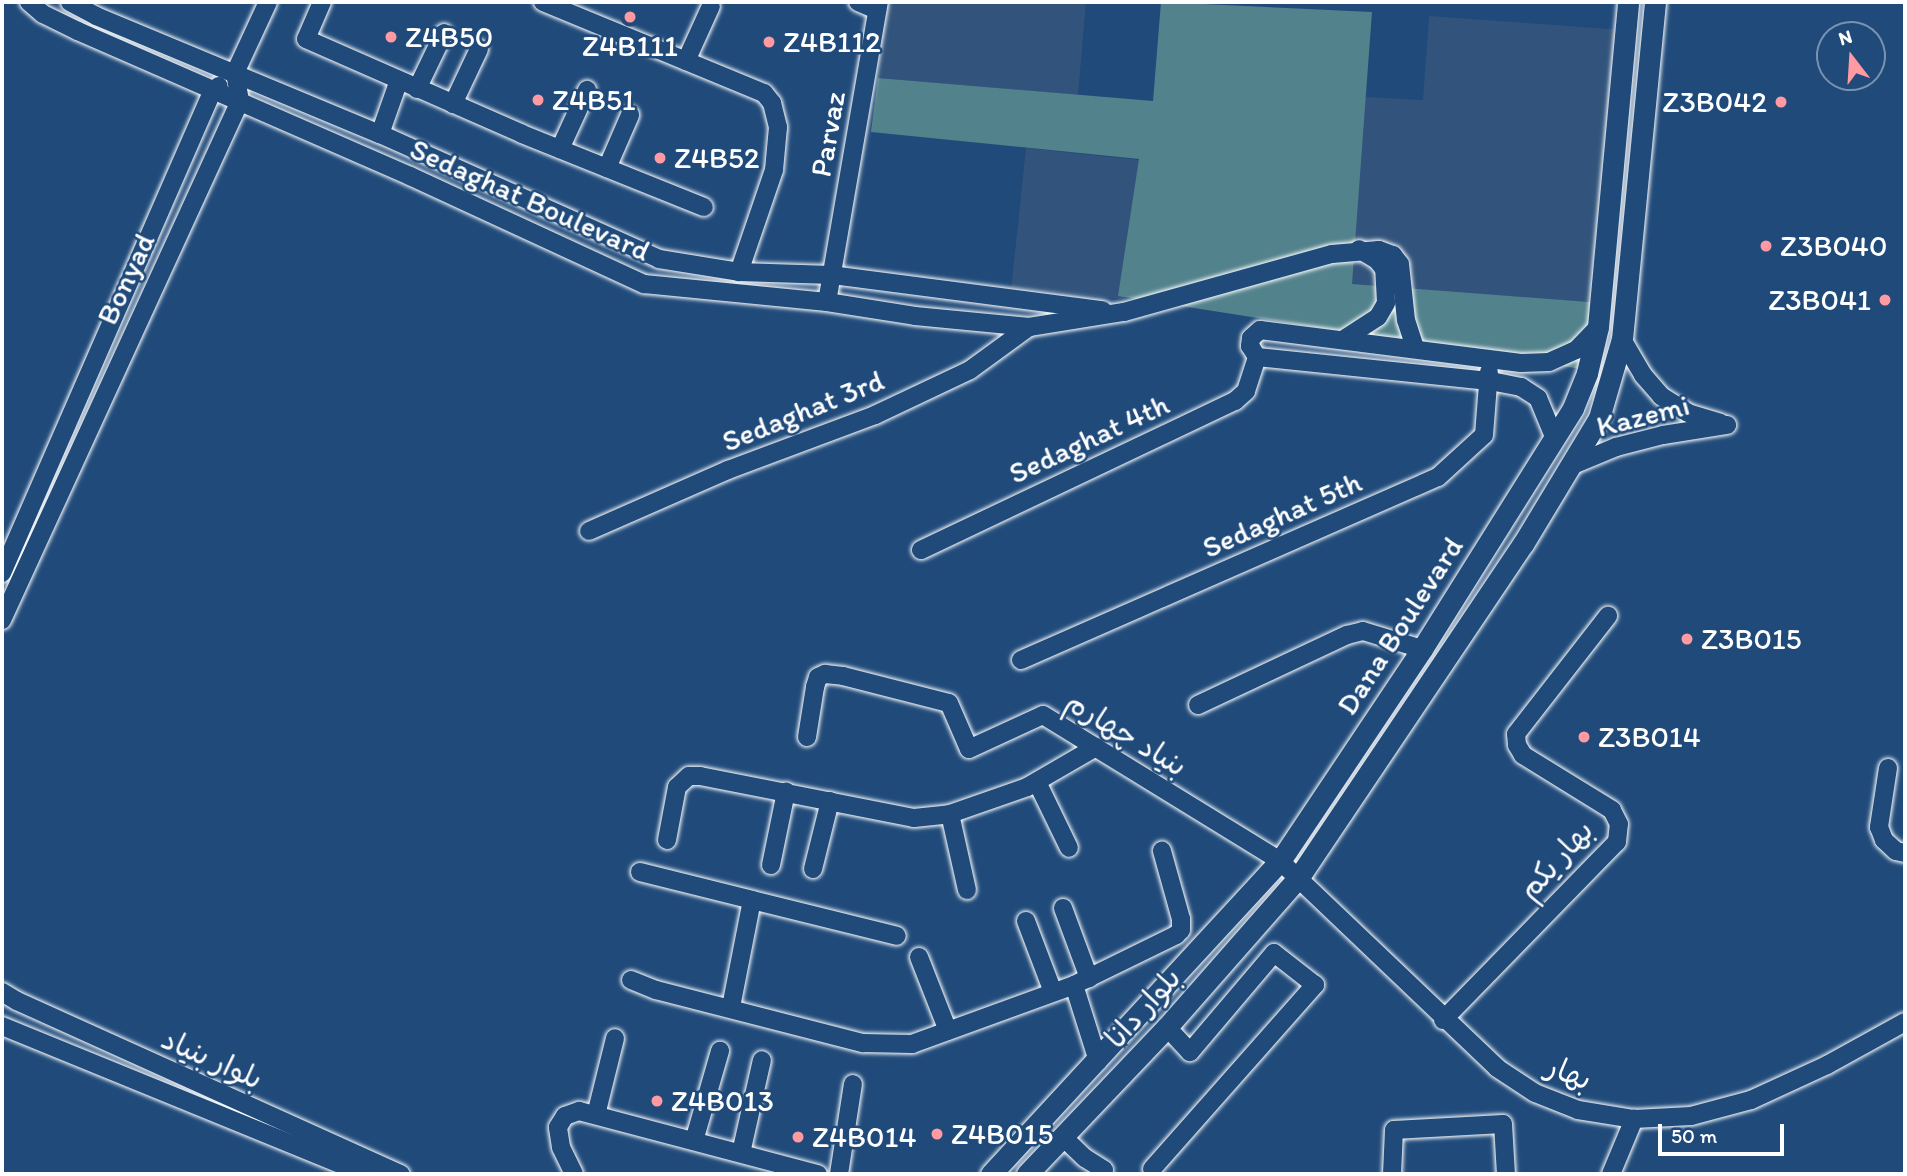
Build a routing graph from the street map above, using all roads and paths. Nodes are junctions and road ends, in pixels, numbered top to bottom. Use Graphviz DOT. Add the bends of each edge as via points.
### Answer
graph roads {
  1 [pos="29,2"];
  2 [pos="70,2"];
  3 [pos="268,2"];
  4 [pos="322,2"];
  5 [pos="543,2"];
  6 [pos="858,2"];
  7 [pos="1628,2"];
  8 [pos="1655,2"];
  9 [pos="711,6"];
  10 [pos="878,6"];
  11 [pos="444,33"];
  12 [pos="479,49"];
  13 [pos="686,61"];
  14 [pos="235,73"];
  15 [pos="400,80"];
  16 [pos="417,89"];
  17 [pos="587,90"];
  18 [pos="212,92"];
  19 [pos="240,101"];
  20 [pos="453,104"];
  21 [pos="630,114"];
  22 [pos="380,134"];
  23 [pos="560,149"];
  24 [pos="607,168"];
  25 [pos="704,207"];
  26 [pos="1359,249"];
  27 [pos="739,272"];
  28 [pos="832,275"];
  29 [pos="827,302"];
  30 [pos="1124,312"];
  31 [pos="1029,327"];
  32 [pos="1598,327"];
  33 [pos="1622,339"];
  34 [pos="1344,340"];
  35 [pos="1415,348"];
  36 [pos="1257,358"];
  37 [pos="1489,359"];
  38 [pos="1489,381"];
  39 [pos="1555,439"];
  40 [pos="1573,465"];
  41 [pos="589,531"];
  42 [pos="921,550"];
  43 [pos="2,573"];
  44 [pos="1608,615"];
  45 [pos="2,620"];
  46 [pos="1422,649"];
  47 [pos="1021,660"];
  48 [pos="1198,705"];
  49 [pos="807,737"];
  50 [pos="1096,747"];
  51 [pos="1888,768"];
  52 [pos="1037,782"];
  53 [pos="786,792"];
  54 [pos="830,801"];
  55 [pos="950,814"];
  56 [pos="667,840"];
  57 [pos="1069,848"];
  58 [pos="1162,851"];
  59 [pos="1905,853"];
  60 [pos="1280,861"];
  61 [pos="771,865"];
  62 [pos="813,869"];
  63 [pos="640,872"];
  64 [pos="1299,877"];
  65 [pos="967,890"];
  66 [pos="752,900"];
  67 [pos="1063,908"];
  68 [pos="1026,920"];
  69 [pos="897,936"];
  70 [pos="919,957"];
  71 [pos="631,981"];
  72 [pos="1081,981"];
  73 [pos="2,992"];
  74 [pos="1052,992"];
  75 [pos="731,1007"];
  76 [pos="1443,1020"];
  77 [pos="1905,1021"];
  78 [pos="2,1026"];
  79 [pos="1167,1027"];
  80 [pos="948,1031"];
  81 [pos="615,1038"];
  82 [pos="720,1051"];
  83 [pos="762,1060"];
  84 [pos="1098,1061"];
  85 [pos="853,1084"];
  86 [pos="596,1115"];
  87 [pos="1634,1119"];
  88 [pos="1063,1137"];
  89 [pos="694,1141"];
  90 [pos="741,1153"];
  91 [pos="1152,1169"];
  92 [pos="365,1174"];
  93 [pos="401,1174"];
  94 [pos="574,1174"];
  95 [pos="818,1174"];
  96 [pos="839,1174"];
  97 [pos="991,1174"];
  98 [pos="1027,1174"];
  99 [pos="1100,1174"];
  100 [pos="1392,1174"];
  101 [pos="1506,1174"];
  102 [pos="1611,1174"];
  1 -- 18 [label="street, Sedaghat Boulevard" via="78,32"];
  2 -- 14 [label="street, Sedaghat Boulevard"];
  3 -- 14 [label="street"];
  4 -- 15 [label="street" via="306,38"];
  5 -- 13 [label="street"];
  6 -- 10 [label="street"];
  7 -- 32 [label="street, Dana Boulevard"];
  8 -- 33 [label="street, Dana Boulevard"];
  9 -- 13 [label="street"];
  10 -- 28 [label="street, Parvaz"];
  11 -- 16 [label="street"];
  12 -- 20 [label="street"];
  13 -- 27 [label="street" via="764,93 776,114 774,170"];
  14 -- 18 [label="street"];
  14 -- 19 [label="street"];
  14 -- 22 [label="street, Sedaghat Boulevard"];
  15 -- 16 [label="street"];
  15 -- 22 [label="street"];
  16 -- 20 [label="street"];
  17 -- 23 [label="street"];
  18 -- 19 [label="street, Sedaghat Boulevard"];
  18 -- 43 [label="street"];
  19 -- 29 [label="street, Sedaghat Boulevard" via="644,284"];
  19 -- 45 [label="street, Bonyad"];
  20 -- 23 [label="street"];
  21 -- 24 [label="street"];
  22 -- 27 [label="street, Sedaghat Boulevard" via="659,259"];
  23 -- 24 [label="street"];
  24 -- 25 [label="street"];
  26 -- 30 [label="street, Sedaghat Boulevard"];
  26 -- 34 [label="street" via="1384,270 1386,303 1378,317"];
  26 -- 35 [label="street, Sedaghat Boulevard" via="1386,252 1400,264 1406,320"];
  27 -- 28 [label="street, Sedaghat Boulevard"];
  28 -- 29 [label="street, Parvaz"];
  28 -- 30 [label="street, Sedaghat Boulevard"];
  29 -- 31 [label="street, Sedaghat Boulevard"];
  30 -- 31 [label="street, Sedaghat Boulevard"];
  31 -- 41 [label="street, Sedaghat 3rd" via="970,370 875,415 729,470"];
  32 -- 37 [label="street" via="1576,350 1549,362"];
  32 -- 39 [label="street, Dana Boulevard" via="1587,373"];
  33 -- 40 [label="street, Dana Boulevard" via="1599,418"];
  33 -- 40 [label="street, Kazemi" via="1661,396 1688,413 1727,425 1616,447"];
  34 -- 35 [label="street"];
  34 -- 36 [label="street" via="1260,330 1250,346"];
  35 -- 37 [label="street"];
  36 -- 38 [label="street"];
  36 -- 42 [label="street, Sedaghat 4th" via="1246,391 1235,401"];
  37 -- 38 [label="street, Sedaghat 5th"];
  38 -- 39 [label="street" via="1521,387 1538,398"];
  38 -- 47 [label="street, Sedaghat 5th" via="1484,435 1438,478"];
  39 -- 46 [label="street, Dana Boulevard"];
  40 -- 64 [label="street, Dana Boulevard"];
  44 -- 76 [label="street, بهار یکم" via="1516,734 1523,755 1612,810 1619,824 1617,842"];
  46 -- 48 [label="street" via="1363,631 1347,635"];
  46 -- 60 [label="street, Dana Boulevard"];
  49 -- 50 [label="street, بنیاد چهارم" via="818,677 833,674 949,703 969,749 1043,715"];
  50 -- 52 [label="street"];
  50 -- 60 [label="street, بنیاد چهارم"];
  51 -- 59 [label="street" via="1879,827 1884,840"];
  52 -- 55 [label="street"];
  52 -- 57 [label="street"];
  53 -- 54 [label="street"];
  53 -- 56 [label="street" via="690,776 677,787"];
  53 -- 61 [label="street"];
  54 -- 55 [label="street" via="914,818"];
  54 -- 62 [label="street"];
  55 -- 65 [label="street"];
  58 -- 72 [label="street" via="1181,930"];
  60 -- 64 [label="street, بهار"];
  60 -- 84 [label="street, Dana Boulevard"];
  63 -- 66 [label="street"];
  64 -- 76 [label="street, بهار"];
  64 -- 79 [label="street, بلوار دانا"];
  66 -- 69 [label="street"];
  66 -- 75 [label="street"];
  67 -- 72 [label="street"];
  68 -- 74 [label="street"];
  70 -- 80 [label="street"];
  71 -- 75 [label="street"];
  72 -- 74 [label="street"];
  72 -- 84 [label="street"];
  73 -- 93 [label="street, بلوار بنیاد"];
  74 -- 80 [label="street"];
  75 -- 80 [label="street" via="863,1043 912,1044"];
  76 -- 87 [label="street, بهار" via="1496,1068 1535,1093 1578,1110"];
  77 -- 87 [label="street, بهار" via="1751,1101 1691,1116"];
  78 -- 92 [label="street, بلوار بنیاد"];
  79 -- 88 [label="street, بلوار دانا"];
  79 -- 91 [label="street" via="1190,1052 1274,953 1315,985"];
  81 -- 86 [label="street"];
  82 -- 89 [label="street"];
  83 -- 90 [label="street"];
  84 -- 97 [label="street, Dana Boulevard"];
  85 -- 96 [label="street"];
  86 -- 89 [label="street"];
  86 -- 94 [label="street" via="579,1111 565,1116 558,1127 561,1147"];
  87 -- 102 [label="street"];
  88 -- 98 [label="street, بلوار دانا"];
  88 -- 99 [label="street" via="1104,1170"];
  89 -- 90 [label="street"];
  90 -- 95 [label="street"];
  100 -- 101 [label="street" via="1394,1130 1503,1124"];
}
